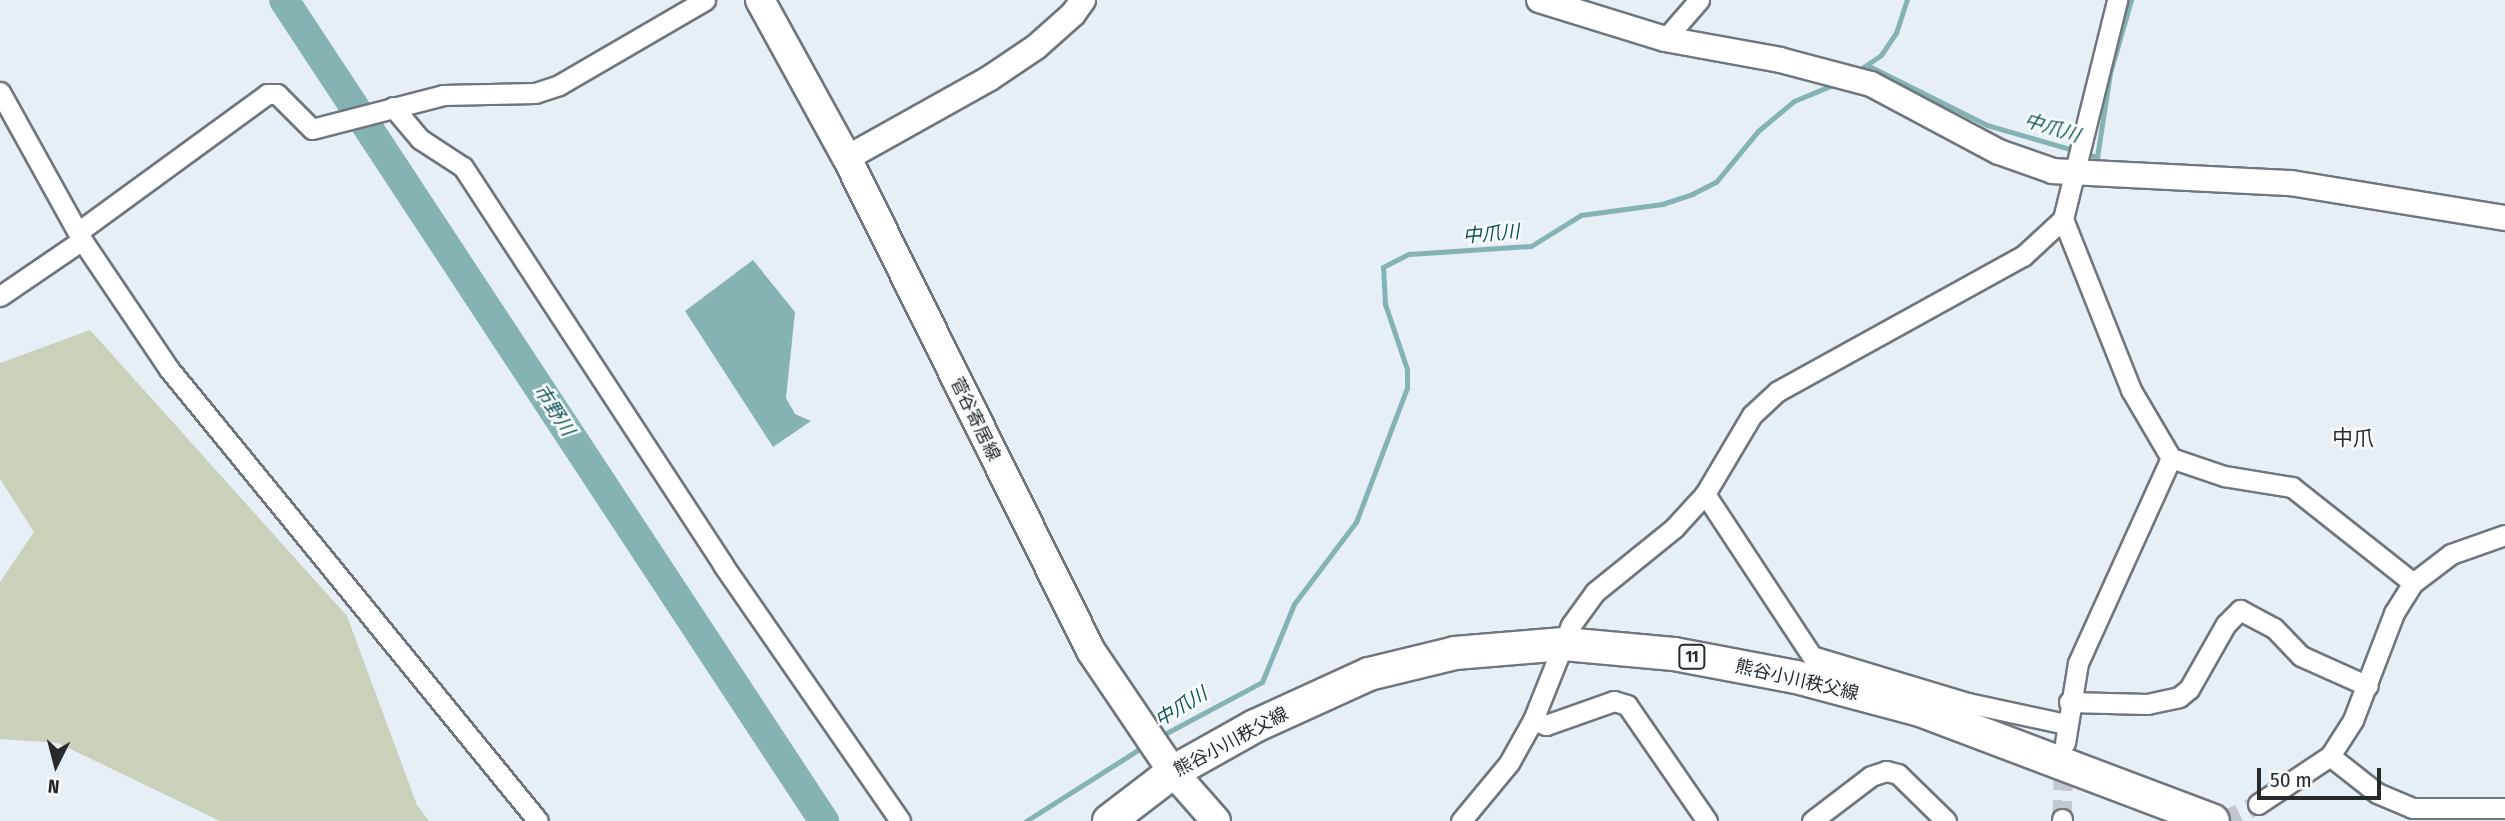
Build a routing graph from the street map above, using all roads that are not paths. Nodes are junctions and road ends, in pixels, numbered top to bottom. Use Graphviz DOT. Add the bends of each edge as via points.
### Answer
graph roads {
  1 [pos="705,0"];
  2 [pos="760,0"];
  3 [pos="1083,0"];
  4 [pos="1539,0"];
  5 [pos="1699,0"];
  6 [pos="2117,0"];
  7 [pos="1665,40"];
  8 [pos="0,92"];
  9 [pos="387,108"];
  10 [pos="847,158"];
  11 [pos="2074,175"];
  12 [pos="2505,218"];
  13 [pos="2063,219"];
  14 [pos="80,236"];
  15 [pos="0,296"];
  16 [pos="2171,458"];
  17 [pos="1705,495"];
  18 [pos="2505,535"];
  19 [pos="2413,583"];
  20 [pos="1564,644"];
  21 [pos="2368,686"];
  22 [pos="2068,702"];
  23 [pos="1533,720"];
  24 [pos="2330,756"];
  25 [pos="1173,772"];
  26 [pos="2258,804"];
  27 [pos="2505,808"];
  28 [pos="538,821"];
  29 [pos="900,821"];
  30 [pos="1109,821"];
  31 [pos="1216,821"];
  32 [pos="1461,821"];
  33 [pos="1707,821"];
  34 [pos="1812,821"];
  35 [pos="1946,821"];
  36 [pos="2213,821"];
  1 -- 9 [label="street" via="559,85 535,93 443,95"];
  2 -- 10 [label="main road, 菅谷寄居線"];
  3 -- 10 [label="street" via="1073,15 1036,47 990,78"];
  4 -- 7 [label="street"];
  5 -- 7 [label="street"];
  6 -- 11 [label="street"];
  7 -- 11 [label="street" via="1780,60 1871,84 1999,152"];
  8 -- 14 [label="street"];
  9 -- 14 [label="street" via="312,129 277,94 267,94"];
  9 -- 29 [label="street" via="420,139 463,167 723,565"];
  10 -- 25 [label="main road, 菅谷寄居線" via="1091,652"];
  11 -- 12 [label="street" via="2291,183"];
  11 -- 13 [label="street"];
  13 -- 16 [label="street" via="2131,390"];
  13 -- 17 [label="street" via="2023,256 1778,391 1752,415"];
  14 -- 15 [label="street"];
  14 -- 28 [label="street" via="169,369"];
  16 -- 19 [label="street" via="2224,476 2292,487"];
  16 -- 22 [label="street" via="2094,623"];
  17 -- 20 [label="street" via="1674,528 1595,592"];
  17 -- 22 [label="street" via="1812,656 2065,734"];
  18 -- 19 [label="street" via="2451,554"];
  19 -- 21 [label="street" via="2394,613"];
  20 -- 23 [label="street"];
  20 -- 25 [label="main road, 熊谷小川秩父線 / 11" via="1455,653 1369,674 1255,726"];
  20 -- 36 [label="main road, 熊谷小川秩父線 / 11" via="1674,654 1796,677 1920,710"];
  21 -- 22 [label="street" via="2301,656 2274,628 2240,610 2226,624 2189,689 2179,696 2147,704"];
  21 -- 24 [label="street"];
  23 -- 32 [label="street" via="1509,763"];
  23 -- 33 [label="street" via="1546,725 1614,701 1627,705"];
  24 -- 26 [label="street"];
  24 -- 27 [label="street" via="2376,793 2412,808"];
  25 -- 30 [label="main road, 熊谷小川秩父線 / 11"];
  25 -- 31 [label="main road, 菅谷寄居線"];
  34 -- 35 [label="street" via="1871,776 1886,771 1898,774"];
}
